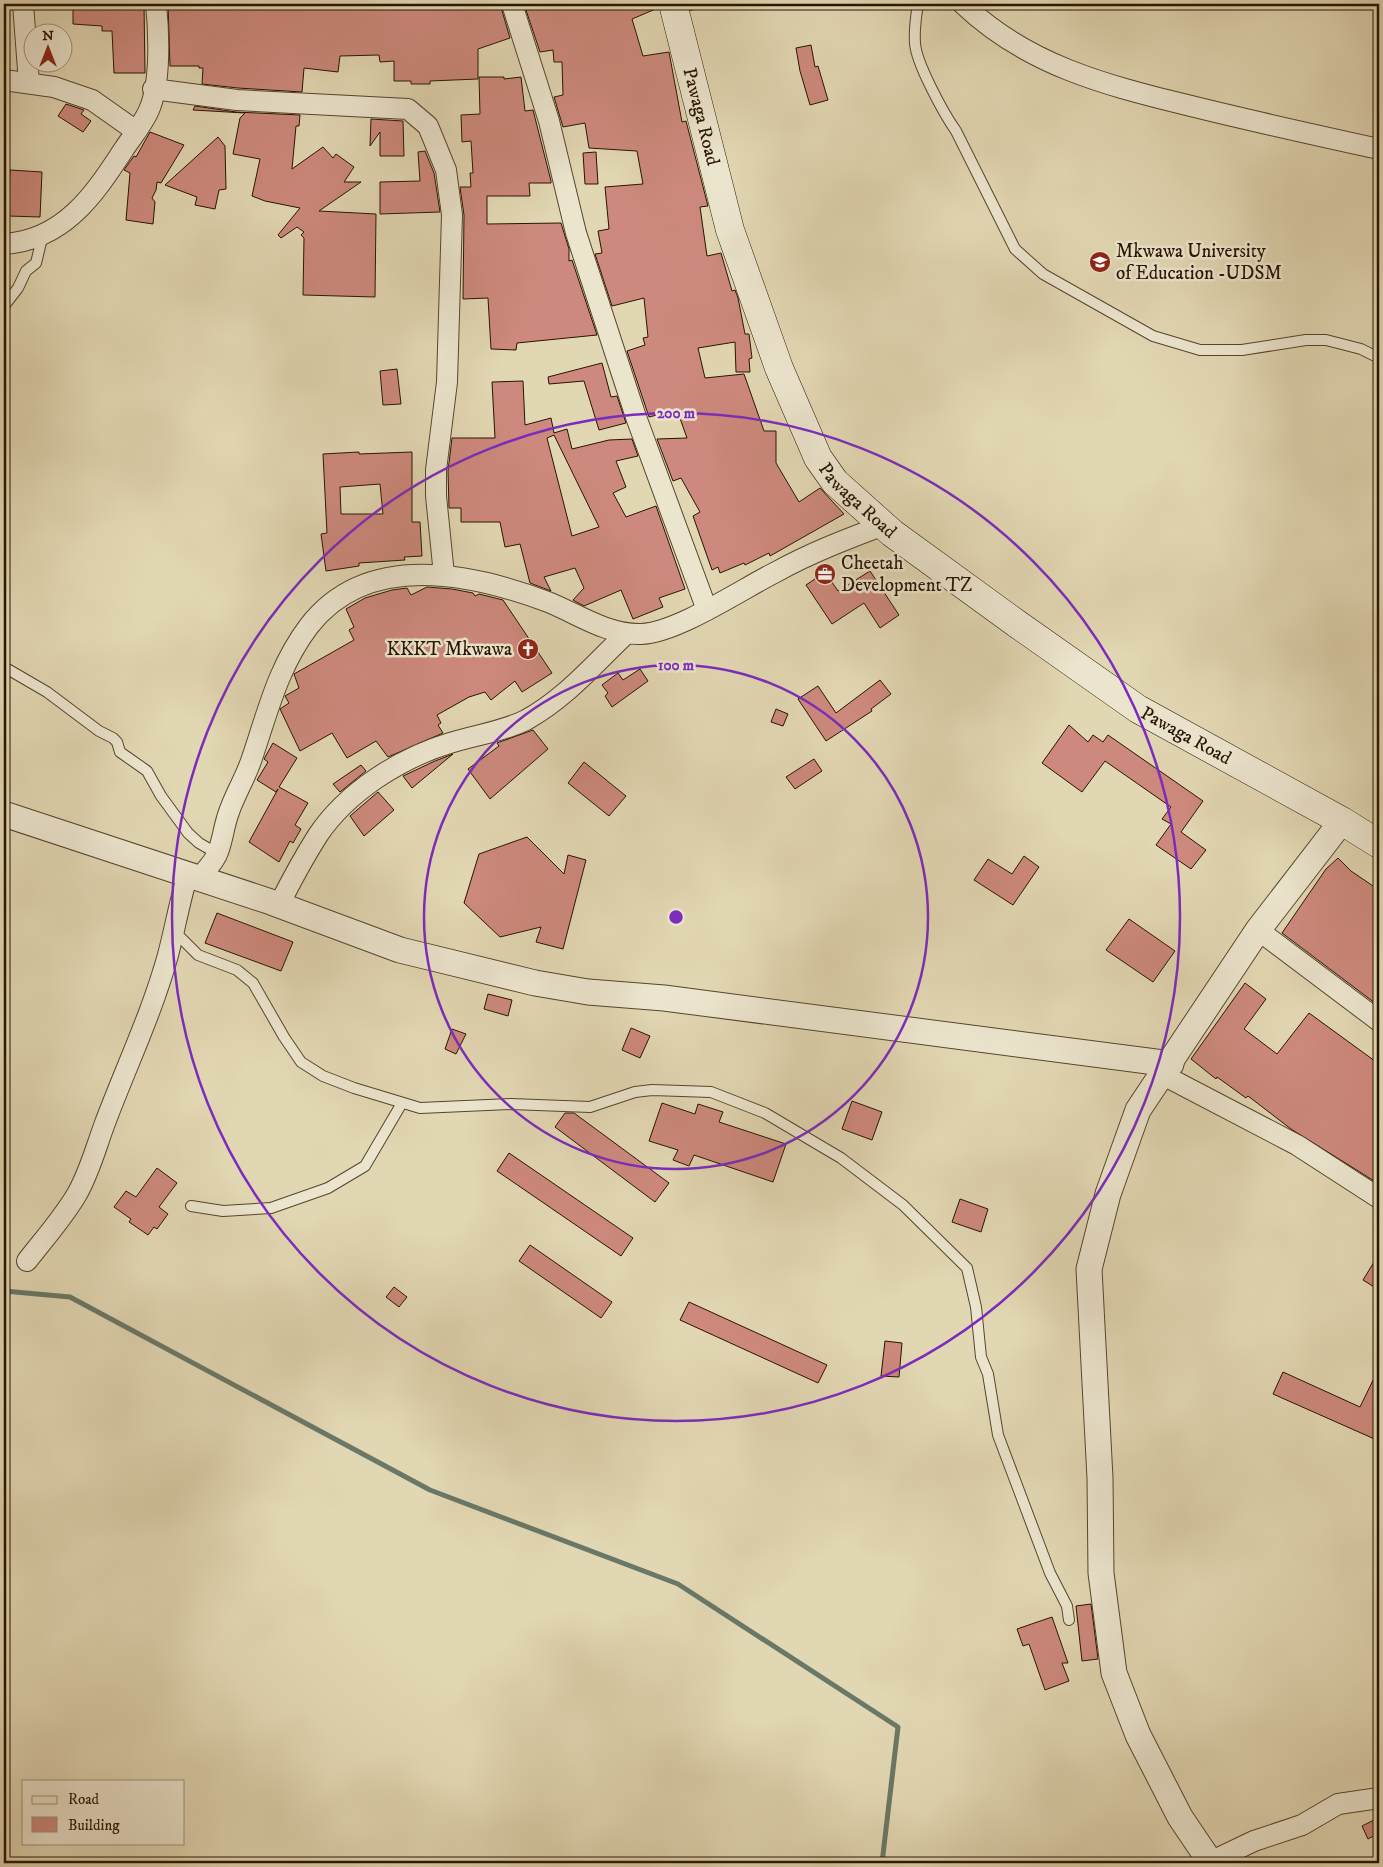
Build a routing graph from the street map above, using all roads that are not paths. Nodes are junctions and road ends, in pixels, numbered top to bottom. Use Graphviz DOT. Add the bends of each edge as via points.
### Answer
graph roads {
  1 [pos="23,4"];
  2 [pos="156,4"];
  3 [pos="512,4"];
  4 [pos="918,4"];
  5 [pos="964,4"];
  6 [pos="680,5"];
  7 [pos="4,80"];
  8 [pos="29,83"];
  9 [pos="153,89"];
  10 [pos="136,131"];
  11 [pos="1379,149"];
  12 [pos="42,234"];
  13 [pos="4,244"];
  14 [pos="4,306"];
  15 [pos="1379,358"];
  16 [pos="884,525"];
  17 [pos="444,575"];
  18 [pos="707,610"];
  19 [pos="626,634"];
  20 [pos="4,667"];
  21 [pos="4,814"];
  22 [pos="1342,820"];
  23 [pos="1379,844"];
  24 [pos="218,854"];
  25 [pos="194,875"];
  26 [pos="279,905"];
  27 [pos="173,930"];
  28 [pos="1258,930"];
  29 [pos="1379,1021"];
  30 [pos="1167,1070"];
  31 [pos="402,1103"];
  32 [pos="1379,1198"];
  33 [pos="191,1206"];
  34 [pos="27,1261"];
  35 [pos="1069,1620"];
  36 [pos="1379,1798"];
  37 [pos="1211,1863"];
  1 -- 8 [label="street"];
  2 -- 9 [label="street" via="157,69"];
  3 -- 18 [label="street" via="549,121 576,233 643,435"];
  4 -- 15 [label="lane" via="915,44 945,116 956,131 1015,249 1043,274 1153,336 1174,344 1200,350 1242,350 1326,340 1361,349"];
  5 -- 11 [label="street" via="984,24 1038,58 1104,85"];
  6 -- 16 [label="main road, Pawaga Road" via="730,230 779,368 818,458 834,482"];
  7 -- 8 [label="street"];
  8 -- 10 [label="street" via="54,87 92,100"];
  9 -- 10 [label="street" via="149,110"];
  9 -- 17 [label="street" via="237,100 408,109 428,126 446,170 452,215 447,382 436,470"];
  10 -- 12 [label="street" via="96,193 57,229"];
  12 -- 13 [label="street" via="19,243"];
  12 -- 14 [label="lane" via="36,263 26,271"];
  16 -- 18 [label="street" via="777,571"];
  16 -- 22 [label="main road, Pawaga Road" via="1138,709"];
  17 -- 19 [label="street" via="549,602 609,630"];
  17 -- 24 [label="street" via="410,574 362,585 333,602 310,625 272,691 252,758 229,810"];
  18 -- 19 [label="street" via="659,631"];
  19 -- 26 [label="street" via="555,702 524,721 411,758 377,778 343,806 319,834"];
  20 -- 24 [label="lane" via="47,692 117,742 120,752 147,771 188,832"];
  21 -- 25 [label="street"];
  22 -- 23 [label="main road, Pawaga Road"];
  22 -- 28 [label="street"];
  24 -- 25 [label="street"];
  25 -- 26 [label="street"];
  25 -- 27 [label="street"];
  26 -- 30 [label="street" via="400,950 535,983 588,992 847,1021"];
  27 -- 31 [label="lane" via="198,954 237,970 253,983 301,1062 323,1076"];
  27 -- 34 [label="street" via="168,955 130,1065 91,1164 61,1219"];
  28 -- 29 [label="street"];
  28 -- 30 [label="street"];
  30 -- 32 [label="street"];
  30 -- 37 [label="street" via="1138,1110 1108,1194 1089,1269 1100,1478 1101,1573 1114,1673 1138,1735 1180,1817"];
  31 -- 33 [label="lane" via="364,1166 328,1188 271,1208 222,1211"];
  31 -- 35 [label="lane" via="420,1108 511,1104 590,1107 635,1092 711,1092 765,1113 841,1158 903,1206 967,1268 998,1435 1044,1557 1067,1606"];
  36 -- 37 [label="street" via="1338,1804 1302,1825 1254,1840"];
}
